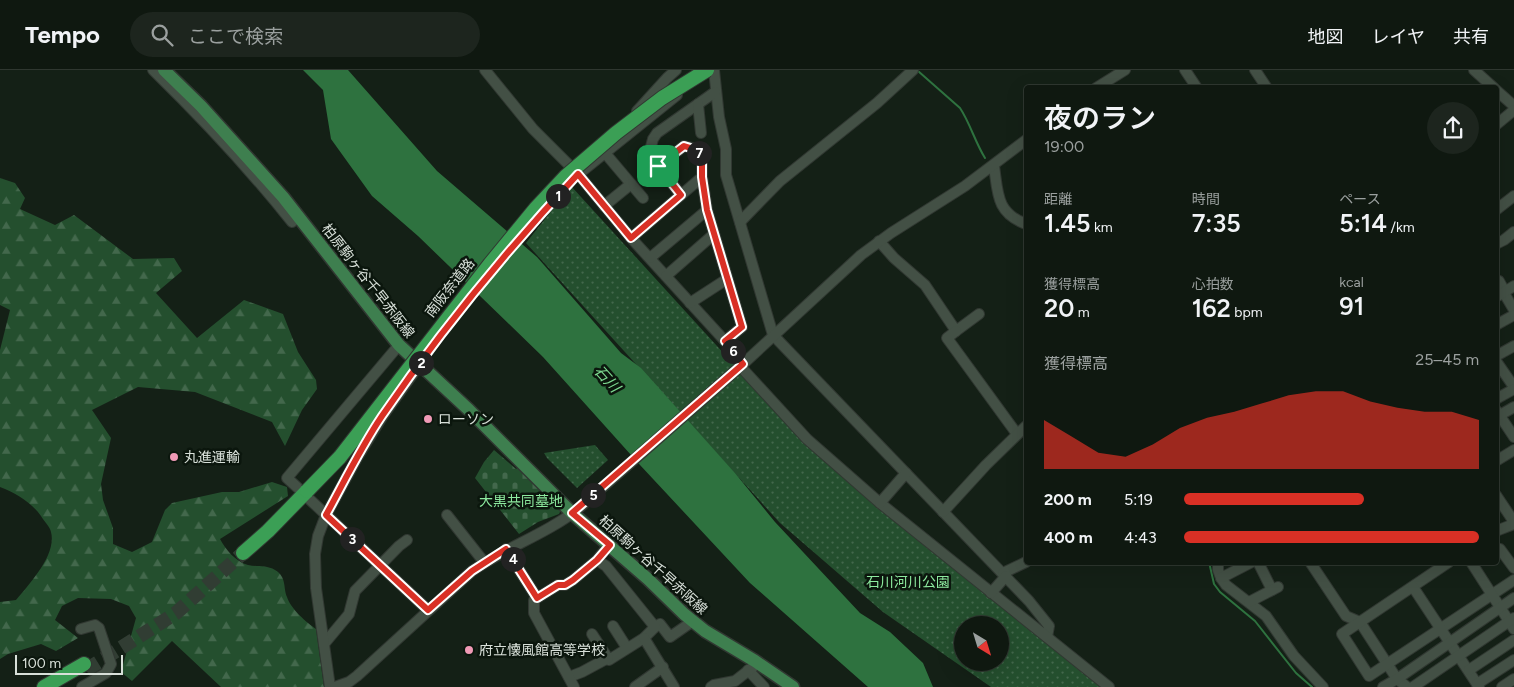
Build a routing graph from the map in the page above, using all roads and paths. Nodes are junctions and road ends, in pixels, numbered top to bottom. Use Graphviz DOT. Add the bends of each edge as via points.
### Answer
graph roads {
  1 [pos="153,70"];
  2 [pos="164,70"];
  3 [pos="485,70"];
  4 [pos="676,70"];
  5 [pos="698,70"];
  6 [pos="712,70"];
  7 [pos="913,70"];
  8 [pos="1125,70"];
  9 [pos="1185,70"];
  10 [pos="1255,70"];
  11 [pos="1474,70"];
  12 [pos="1101,85"];
  13 [pos="1195,85"];
  14 [pos="1265,85"];
  15 [pos="1491,85"];
  16 [pos="715,92"];
  17 [pos="1499,93"];
  18 [pos="698,104"];
  19 [pos="1514,106"];
  20 [pos="1514,110"];
  21 [pos="1499,122"];
  22 [pos="701,133"];
  23 [pos="1024,142"];
  24 [pos="605,153"];
  25 [pos="658,166"];
  26 [pos="994,166"];
  27 [pos="578,174"];
  28 [pos="702,177"];
  29 [pos="631,184"];
  30 [pos="681,195"];
  31 [pos="1514,196"];
  32 [pos="643,198"];
  33 [pos="604,206"];
  34 [pos="1499,208"];
  35 [pos="707,210"];
  36 [pos="299,216"];
  37 [pos="740,222"];
  38 [pos="1024,223"];
  39 [pos="1514,232"];
  40 [pos="714,234"];
  41 [pos="631,238"];
  42 [pos="879,241"];
  43 [pos="1500,242"];
  44 [pos="1514,246"];
  45 [pos="650,258"];
  46 [pos="666,276"];
  47 [pos="727,279"];
  48 [pos="1499,281"];
  49 [pos="1505,292"];
  50 [pos="690,303"];
  51 [pos="1514,310"];
  52 [pos="979,314"];
  53 [pos="1514,315"];
  54 [pos="1499,323"];
  55 [pos="956,331"];
  56 [pos="772,336"];
  57 [pos="725,341"];
  58 [pos="399,345"];
  59 [pos="1514,346"];
  60 [pos="1499,354"];
  61 [pos="423,361"];
  62 [pos="739,366"];
  63 [pos="1499,366"];
  64 [pos="1514,388"];
  65 [pos="1499,397"];
  66 [pos="1514,407"];
  67 [pos="1499,412"];
  68 [pos="1499,413"];
  69 [pos="1511,425"];
  70 [pos="1024,428"];
  71 [pos="1017,434"];
  72 [pos="1514,437"];
  73 [pos="1514,450"];
  74 [pos="1499,459"];
  75 [pos="906,473"];
  76 [pos="304,491"];
  77 [pos="1499,500"];
  78 [pos="880,503"];
  79 [pos="576,510"];
  80 [pos="943,512"];
  81 [pos="326,515"];
  82 [pos="447,515"];
  83 [pos="1514,523"];
  84 [pos="1499,530"];
  85 [pos="407,540"];
  86 [pos="610,545"];
  87 [pos="506,549"];
  88 [pos="1500,549"];
  89 [pos="242,550"];
  90 [pos="597,560"];
  91 [pos="484,562"];
  92 [pos="1024,563"];
  93 [pos="379,565"];
  94 [pos="1218,565"];
  95 [pos="1246,565"];
  96 [pos="1260,565"];
  97 [pos="1312,565"];
  98 [pos="1445,565"];
  99 [pos="1473,565"];
  100 [pos="1514,568"];
  101 [pos="1004,574"];
  102 [pos="1221,578"];
  103 [pos="1514,580"];
  104 [pos="1412,587"];
  105 [pos="991,592"];
  106 [pos="1492,595"];
  107 [pos="537,598"];
  108 [pos="1514,598"];
  109 [pos="1249,602"];
  110 [pos="1500,608"];
  111 [pos="428,610"];
  112 [pos="693,621"];
  113 [pos="1360,622"];
  114 [pos="1512,623"];
  115 [pos="613,626"];
  116 [pos="655,627"];
  117 [pos="81,628"];
  118 [pos="1440,629"];
  119 [pos="592,634"];
  120 [pos="1046,637"];
  121 [pos="644,638"];
  122 [pos="1514,640"];
  123 [pos="1449,643"];
  124 [pos="324,644"];
  125 [pos="627,648"];
  126 [pos="1458,657"];
  127 [pos="608,658"];
  128 [pos="1514,660"];
  129 [pos="1388,664"];
  130 [pos="753,666"];
  131 [pos="663,668"];
  132 [pos="1469,670"];
  133 [pos="569,677"];
  134 [pos="1397,679"];
  135 [pos="1514,679"];
  136 [pos="784,685"];
  137 [pos="1478,686"];
  138 [pos="44,687"];
  139 [pos="56,687"];
  140 [pos="82,687"];
  141 [pos="330,687"];
  142 [pos="335,687"];
  143 [pos="574,687"];
  144 [pos="634,687"];
  145 [pos="674,687"];
  146 [pos="711,687"];
  147 [pos="764,687"];
  148 [pos="1109,687"];
  149 [pos="1323,687"];
  150 [pos="1383,687"];
  151 [pos="1407,687"];
  152 [pos="1413,687"];
  153 [pos="1502,687"];
  1 -- 36 [label="street" via="249,170 292,222"];
  2 -- 36 [label="main road, 柏原駒ヶ谷千早赤阪線" via="201,106"];
  3 -- 27 [label="street" via="533,129"];
  4 -- 27 [label="street"];
  5 -- 76 [label="highway, 南阪奈道路, bridge" via="613,130 538,199"];
  6 -- 16 [label="street"];
  6 -- 24 [label="street"];
  6 -- 76 [label="highway, 南阪奈道路, bridge" via="647,110 566,176 490,264 340,457"];
  7 -- 37 [label="street" via="780,181"];
  8 -- 12 [label="street"];
  9 -- 13 [label="street"];
  10 -- 14 [label="street"];
  11 -- 15 [label="street"];
  16 -- 18 [label="street"];
  16 -- 37 [label="street" via="726,149 726,175"];
  17 -- 19 [label="street"];
  18 -- 22 [label="street"];
  18 -- 25 [label="street" via="652,139 649,154"];
  20 -- 21 [label="street"];
  23 -- 26 [label="street"];
  24 -- 27 [label="street"];
  24 -- 29 [label="street"];
  25 -- 28 [label="street" via="684,146 697,150 702,157"];
  25 -- 30 [label="street"];
  26 -- 38 [label="street" via="1001,205 1007,213"];
  26 -- 42 [label="street"];
  27 -- 33 [label="street"];
  27 -- 61 [label="street" via="525,231"];
  28 -- 30 [label="street"];
  28 -- 35 [label="street"];
  29 -- 32 [label="street"];
  29 -- 33 [label="street"];
  30 -- 41 [label="street"];
  31 -- 34 [label="street"];
  33 -- 41 [label="street"];
  35 -- 40 [label="street"];
  35 -- 45 [label="street"];
  36 -- 58 [label="main road, 柏原駒ヶ谷千早赤阪線"];
  37 -- 56 [label="street"];
  39 -- 43 [label="street"];
  40 -- 46 [label="street"];
  40 -- 47 [label="street"];
  41 -- 45 [label="street"];
  42 -- 55 [label="street" via="925,285"];
  42 -- 56 [label="street"];
  43 -- 44 [label="street"];
  45 -- 46 [label="street"];
  46 -- 50 [label="street"];
  47 -- 50 [label="street"];
  47 -- 57 [label="street" via="742,327"];
  48 -- 49 [label="street"];
  49 -- 51 [label="street"];
  50 -- 57 [label="street"];
  52 -- 55 [label="street"];
  53 -- 54 [label="street"];
  55 -- 71 [label="street" via="947,338"];
  56 -- 62 [label="street"];
  56 -- 75 [label="street"];
  57 -- 62 [label="street"];
  58 -- 61 [label="main road, 柏原駒ヶ谷千早赤阪線"];
  58 -- 76 [label="street" via="288,478"];
  59 -- 60 [label="street"];
  61 -- 79 [label="main road, 柏原駒ヶ谷千早赤阪線" via="469,410"];
  61 -- 81 [label="street" via="382,417"];
  62 -- 78 [label="street" via="807,439"];
  62 -- 79 [label="street"];
  63 -- 64 [label="street"];
  64 -- 65 [label="street"];
  66 -- 67 [label="street"];
  68 -- 69 [label="street"];
  69 -- 72 [label="street"];
  70 -- 71 [label="street"];
  71 -- 80 [label="street"];
  73 -- 74 [label="street"];
  75 -- 78 [label="street"];
  75 -- 80 [label="street"];
  76 -- 81 [label="street"];
  76 -- 89 [label="highway, 南阪奈道路" via="268,531"];
  77 -- 83 [label="street"];
  78 -- 105 [label="street"];
  79 -- 86 [label="main road, 柏原駒ヶ谷千早赤阪線"];
  79 -- 87 [label="street"];
  80 -- 101 [label="street"];
  81 -- 93 [label="street"];
  81 -- 124 [label="street" via="318,536 316,554 316,588"];
  82 -- 91 [label="street"];
  83 -- 84 [label="street"];
  85 -- 93 [label="street"];
  86 -- 90 [label="street"];
  86 -- 112 [label="main road, 柏原駒ヶ谷千早赤阪線"];
  87 -- 91 [label="street"];
  87 -- 107 [label="street"];
  88 -- 100 [label="street"];
  90 -- 107 [label="street" via="565,585 558,585"];
  90 -- 116 [label="street" via="606,566"];
  91 -- 111 [label="street"];
  92 -- 101 [label="street"];
  93 -- 111 [label="street"];
  93 -- 124 [label="street" via="355,591 349,614"];
  94 -- 102 [label="street"];
  95 -- 102 [label="street"];
  96 -- 109 [label="street" via="1275,589"];
  97 -- 113 [label="street" via="1346,616"];
  98 -- 104 [label="street"];
  99 -- 106 [label="street"];
  101 -- 105 [label="street"];
  101 -- 120 [label="street" via="1049,626"];
  102 -- 109 [label="street"];
  103 -- 106 [label="street"];
  104 -- 113 [label="street"];
  104 -- 118 [label="street"];
  105 -- 120 [label="street"];
  106 -- 110 [label="street"];
  106 -- 118 [label="street"];
  107 -- 133 [label="street" via="534,600 534,613"];
  108 -- 110 [label="street"];
  109 -- 149 [label="street" via="1266,616 1294,656"];
  110 -- 114 [label="street"];
  110 -- 123 [label="street"];
  111 -- 142 [label="street" via="353,679"];
  112 -- 116 [label="street" via="670,637 660,624"];
  112 -- 130 [label="main road, 柏原駒ヶ谷千早赤阪線"];
  113 -- 129 [label="street"];
  113 -- 129 [label="street" via="1342,634 1359,663 1369,676"];
  114 -- 126 [label="street"];
  115 -- 125 [label="street"];
  116 -- 121 [label="street"];
  117 -- 140 [label="street" via="95,625 98,628 111,664 106,673"];
  118 -- 123 [label="street"];
  118 -- 129 [label="street"];
  119 -- 127 [label="street"];
  120 -- 148 [label="street"];
  121 -- 125 [label="street"];
  121 -- 131 [label="street"];
  122 -- 132 [label="street"];
  123 -- 126 [label="street"];
  123 -- 134 [label="street"];
  124 -- 141 [label="street"];
  125 -- 127 [label="street"];
  126 -- 132 [label="street"];
  126 -- 152 [label="street"];
  127 -- 133 [label="street"];
  128 -- 137 [label="street"];
  129 -- 134 [label="street"];
  130 -- 136 [label="main road, 柏原駒ヶ谷千早赤阪線"];
  130 -- 146 [label="street" via="735,681"];
  130 -- 147 [label="street"];
  131 -- 144 [label="street"];
  131 -- 145 [label="street"];
  132 -- 137 [label="street"];
  133 -- 143 [label="street"];
  134 -- 150 [label="street"];
  134 -- 151 [label="street"];
  135 -- 153 [label="street"];
  138 -- 139 [label="highway" via="85,667"];
}
